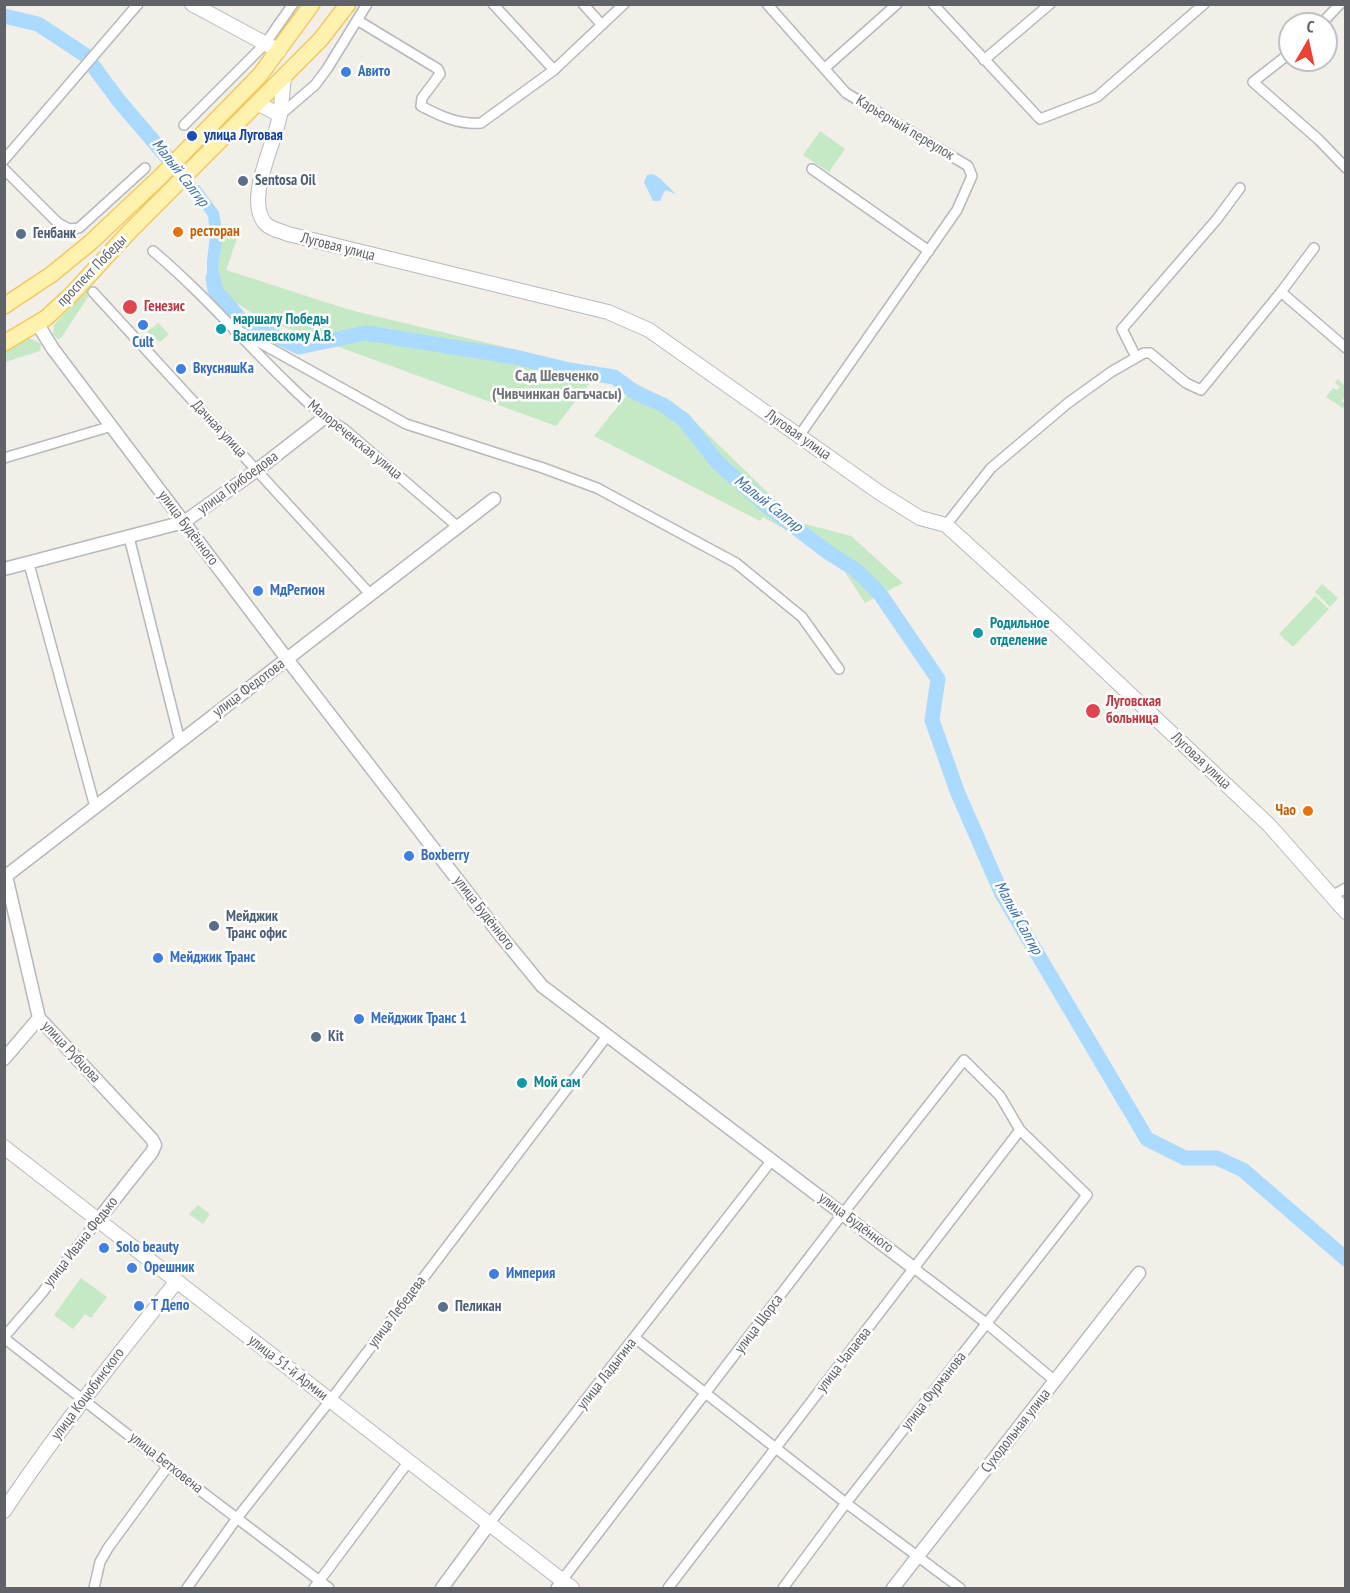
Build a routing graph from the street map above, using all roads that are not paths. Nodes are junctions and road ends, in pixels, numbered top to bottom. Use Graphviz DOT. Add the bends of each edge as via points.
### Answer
graph roads {
  1 [pos="138,4"];
  2 [pos="192,4"];
  3 [pos="293,4"];
  4 [pos="312,4"];
  5 [pos="348,4"];
  6 [pos="367,4"];
  7 [pos="493,4"];
  8 [pos="583,4"];
  9 [pos="624,4"];
  10 [pos="767,4"];
  11 [pos="897,4"];
  12 [pos="933,4"];
  13 [pos="1050,4"];
  14 [pos="1204,4"];
  15 [pos="357,20"];
  16 [pos="602,25"];
  17 [pos="272,47"];
  18 [pos="984,60"];
  19 [pos="1278,62"];
  20 [pos="825,68"];
  21 [pos="554,70"];
  22 [pos="284,78"];
  23 [pos="257,104"];
  24 [pos="280,115"];
  25 [pos="184,125"];
  26 [pos="4,160"];
  27 [pos="145,168"];
  28 [pos="1346,168"];
  29 [pos="4,169"];
  30 [pos="812,169"];
  31 [pos="1240,188"];
  32 [pos="1314,248"];
  33 [pos="153,251"];
  34 [pos="929,251"];
  35 [pos="93,292"];
  36 [pos="1281,292"];
  37 [pos="4,306"];
  38 [pos="37,323"];
  39 [pos="234,330"];
  40 [pos="4,343"];
  41 [pos="1346,348"];
  42 [pos="1136,357"];
  43 [pos="324,418"];
  44 [pos="112,426"];
  45 [pos="799,436"];
  46 [pos="4,458"];
  47 [pos="256,470"];
  48 [pos="494,499"];
  49 [pos="184,522"];
  50 [pos="946,525"];
  51 [pos="457,526"];
  52 [pos="129,537"];
  53 [pos="28,564"];
  54 [pos="4,569"];
  55 [pos="370,594"];
  56 [pos="287,659"];
  57 [pos="839,669"];
  58 [pos="180,741"];
  59 [pos="95,807"];
  60 [pos="5,875"];
  61 [pos="1346,888"];
  62 [pos="1332,896"];
  63 [pos="1346,912"];
  64 [pos="39,1018"];
  65 [pos="607,1036"];
  66 [pos="4,1059"];
  67 [pos="1020,1130"];
  68 [pos="155,1145"];
  69 [pos="4,1147"];
  70 [pos="772,1160"];
  71 [pos="843,1214"];
  72 [pos="98,1220"];
  73 [pos="915,1269"];
  74 [pos="1139,1274"];
  75 [pos="177,1281"];
  76 [pos="986,1323"];
  77 [pos="4,1337"];
  78 [pos="635,1338"];
  79 [pos="1055,1381"];
  80 [pos="706,1394"];
  81 [pos="84,1398"];
  82 [pos="330,1400"];
  83 [pos="776,1448"];
  84 [pos="409,1461"];
  85 [pos="168,1466"];
  86 [pos="846,1503"];
  87 [pos="4,1511"];
  88 [pos="237,1518"];
  89 [pos="489,1524"];
  90 [pos="918,1556"];
  91 [pos="317,1585"];
  92 [pos="563,1586"];
  93 [pos="94,1588"];
  94 [pos="187,1588"];
  95 [pos="329,1588"];
  96 [pos="442,1588"];
  97 [pos="668,1588"];
  98 [pos="783,1588"];
  99 [pos="893,1588"];
  100 [pos="960,1588"];
  1 -- 26 [label="street"];
  2 -- 17 [label="main road"];
  3 -- 17 [label="street"];
  4 -- 17 [label="main road"];
  5 -- 22 [label="main road"];
  6 -- 15 [label="street"];
  7 -- 21 [label="street"];
  8 -- 16 [label="street"];
  9 -- 16 [label="street"];
  10 -- 20 [label="street, Карьерный переулок"];
  11 -- 20 [label="street"];
  12 -- 18 [label="street"];
  13 -- 18 [label="street"];
  14 -- 18 [label="street" via="1097,97 1040,119"];
  15 -- 21 [label="street" via="438,69 440,74 422,98 421,106 467,124 481,123"];
  15 -- 24 [label="street" via="315,85"];
  16 -- 21 [label="street"];
  17 -- 25 [label="street"];
  17 -- 37 [label="main road, проспект Победы" via="260,75 184,154 90,243"];
  19 -- 28 [label="street" via="1253,82"];
  20 -- 34 [label="street, Карьерный переулок" via="846,93 971,171 962,201"];
  22 -- 23 [label="main road"];
  22 -- 24 [label="main road, Луговая улица"];
  23 -- 24 [label="main road"];
  23 -- 38 [label="main road, проспект Победы" via="70,296"];
  24 -- 45 [label="main road, Луговая улица" via="258,193 261,216 269,226 624,318 650,330"];
  27 -- 29 [label="street" via="79,228 69,229 58,223"];
  30 -- 34 [label="street"];
  31 -- 42 [label="street" via="1122,329"];
  32 -- 36 [label="street"];
  33 -- 39 [label="street, Малореченская улица"];
  34 -- 45 [label="street"];
  35 -- 47 [label="street, Дачная улица"];
  36 -- 41 [label="street"];
  36 -- 42 [label="street" via="1201,390 1150,354"];
  38 -- 40 [label="main road, проспект Победы"];
  38 -- 44 [label="street, улица Будённого"];
  39 -- 43 [label="street, Малореченская улица"];
  39 -- 57 [label="street" via="406,424 597,489 736,563 802,617"];
  42 -- 50 [label="street" via="1068,404 991,468"];
  43 -- 47 [label="street, улица Грибоедова"];
  43 -- 51 [label="street, Малореченская улица" via="344,429"];
  44 -- 46 [label="street"];
  44 -- 49 [label="street, улица Будённого"];
  45 -- 50 [label="main road, Луговая улица" via="920,518"];
  47 -- 49 [label="street, улица Грибоедова"];
  47 -- 55 [label="street, Дачная улица"];
  48 -- 51 [label="street, улица Федотова"];
  49 -- 52 [label="street, улица Грибоедова"];
  49 -- 56 [label="street, улица Будённого"];
  50 -- 62 [label="main road, Луговая улица" via="1269,825"];
  51 -- 55 [label="street, улица Федотова"];
  52 -- 53 [label="street, улица Грибоедова"];
  52 -- 58 [label="street"];
  53 -- 54 [label="street, улица Грибоедова"];
  53 -- 59 [label="street"];
  55 -- 56 [label="street, улица Федотова"];
  56 -- 58 [label="street, улица Федотова"];
  56 -- 65 [label="street, улица Будённого" via="542,986"];
  58 -- 59 [label="street, улица Федотова"];
  59 -- 60 [label="street, улица Федотова"];
  60 -- 64 [label="street, улица Рубцова"];
  61 -- 62 [label="street"];
  62 -- 63 [label="main road, Луговая улица"];
  64 -- 66 [label="street"];
  64 -- 68 [label="street, улица Рубцова"];
  65 -- 70 [label="street, улица Будённого"];
  65 -- 82 [label="street, улица Лебедева"];
  67 -- 71 [label="street, улица Щорса" via="1000,1096 964,1060"];
  67 -- 73 [label="street, улица Чапаева"];
  67 -- 76 [label="street, улица Фурманова" via="1087,1194"];
  68 -- 72 [label="street, улица Ивана Федько"];
  69 -- 72 [label="main road, улица 51-й Армии"];
  70 -- 71 [label="street, улица Будённого"];
  70 -- 78 [label="street, улица Ладыгина"];
  71 -- 73 [label="street, улица Будённого"];
  71 -- 80 [label="street, улица Щорса"];
  72 -- 75 [label="main road, улица 51-й Армии"];
  72 -- 77 [label="street, улица Ивана Федько"];
  73 -- 76 [label="street, улица Будённого"];
  73 -- 83 [label="street, улица Чапаева"];
  74 -- 79 [label="street, Суходольная улица"];
  75 -- 81 [label="main road, улица Коцюбинского"];
  75 -- 82 [label="main road, улица 51-й Армии"];
  76 -- 79 [label="street, улица Будённого"];
  76 -- 86 [label="street, улица Фурманова"];
  77 -- 81 [label="street, улица Бетховена"];
  78 -- 80 [label="street"];
  78 -- 89 [label="street, улица Ладыгина"];
  79 -- 90 [label="street, Суходольная улица"];
  80 -- 83 [label="street"];
  80 -- 92 [label="street, улица Щорса"];
  81 -- 85 [label="street, улица Бетховена"];
  81 -- 87 [label="main road, улица Коцюбинского"];
  82 -- 84 [label="main road, улица 51-й Армии"];
  82 -- 88 [label="street, улица Лебедева"];
  83 -- 86 [label="street"];
  83 -- 97 [label="street, улица Чапаева"];
  84 -- 89 [label="main road, улица 51-й Армии"];
  84 -- 91 [label="street"];
  85 -- 88 [label="street, улица Бетховена"];
  85 -- 93 [label="street" via="108,1548"];
  86 -- 90 [label="street"];
  86 -- 98 [label="street, улица Фурманова"];
  88 -- 91 [label="street, улица Бетховена"];
  88 -- 94 [label="street, улица Лебедева"];
  89 -- 92 [label="main road, улица 51-й Армии"];
  89 -- 96 [label="street, улица Ладыгина"];
  90 -- 99 [label="street, Суходольная улица"];
  90 -- 100 [label="street"];
  91 -- 95 [label="street, улица Бетховена"];
}
